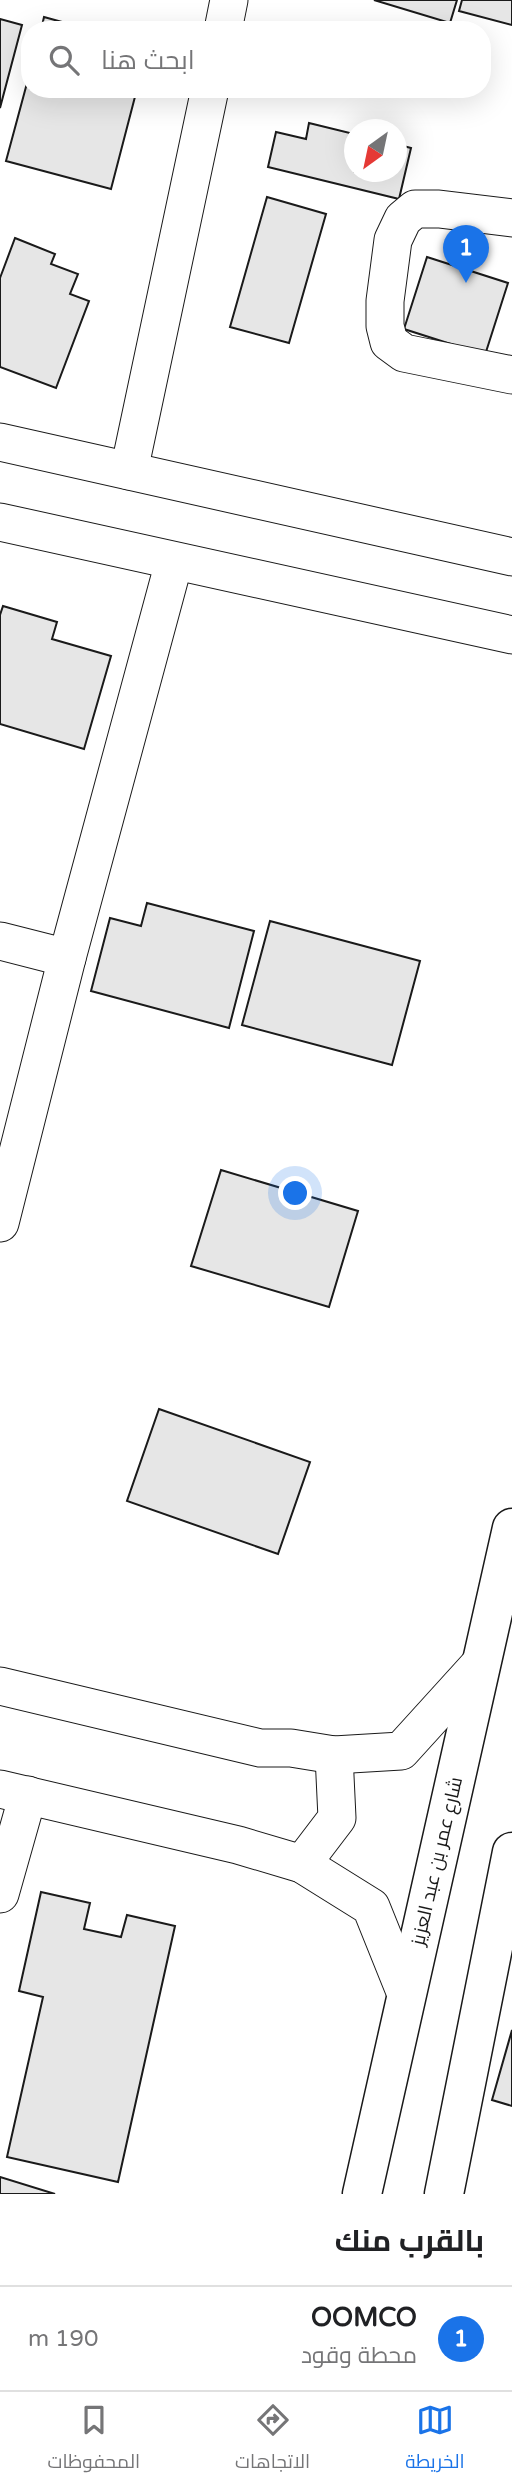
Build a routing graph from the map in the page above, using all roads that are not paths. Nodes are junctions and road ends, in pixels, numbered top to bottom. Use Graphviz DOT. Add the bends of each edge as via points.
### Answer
graph roads {
  1 [pos="228,0"];
  2 [pos="224,21"];
  3 [pos="208,98"];
  4 [pos="512,218"];
  5 [pos="512,375"];
  6 [pos="0,442"];
  7 [pos="129,471"];
  8 [pos="0,522"];
  9 [pos="512,556"];
  10 [pos="174,562"];
  11 [pos="512,635"];
  12 [pos="0,941"];
  13 [pos="67,958"];
  14 [pos="0,1223"];
  15 [pos="512,1528"];
  16 [pos="480,1664"];
  17 [pos="0,1686"];
  18 [pos="334,1755"];
  19 [pos="14,1792"];
  20 [pos="512,1852"];
  21 [pos="302,1864"];
  22 [pos="0,1894"];
  23 [pos="407,1994"];
  24 [pos="362,2194"];
  25 [pos="443,2194"];
  1 -- 2 [label="street"];
  3 -- 7 [label="street"];
  4 -- 5 [label="street" via="415,209 402,219 393,240 385,314 390,342 404,353"];
  6 -- 7 [label="street"];
  7 -- 9 [label="street"];
  8 -- 10 [label="street"];
  10 -- 11 [label="street"];
  10 -- 13 [label="street"];
  12 -- 13 [label="street"];
  13 -- 14 [label="street"];
  15 -- 16 [label="main road, شارع عمر بن عبد العزيز"];
  16 -- 18 [label="street" via="401,1751"];
  16 -- 23 [label="main road, شارع عمر بن عبد العزيز"];
  17 -- 18 [label="street" via="260,1748"];
  18 -- 21 [label="street" via="337,1818"];
  19 -- 21 [label="street"];
  19 -- 22 [label="street"];
  20 -- 25 [label="main road"];
  21 -- 23 [label="street" via="371,1907"];
  23 -- 24 [label="main road, شارع عمر بن عبد العزيز"];
}
